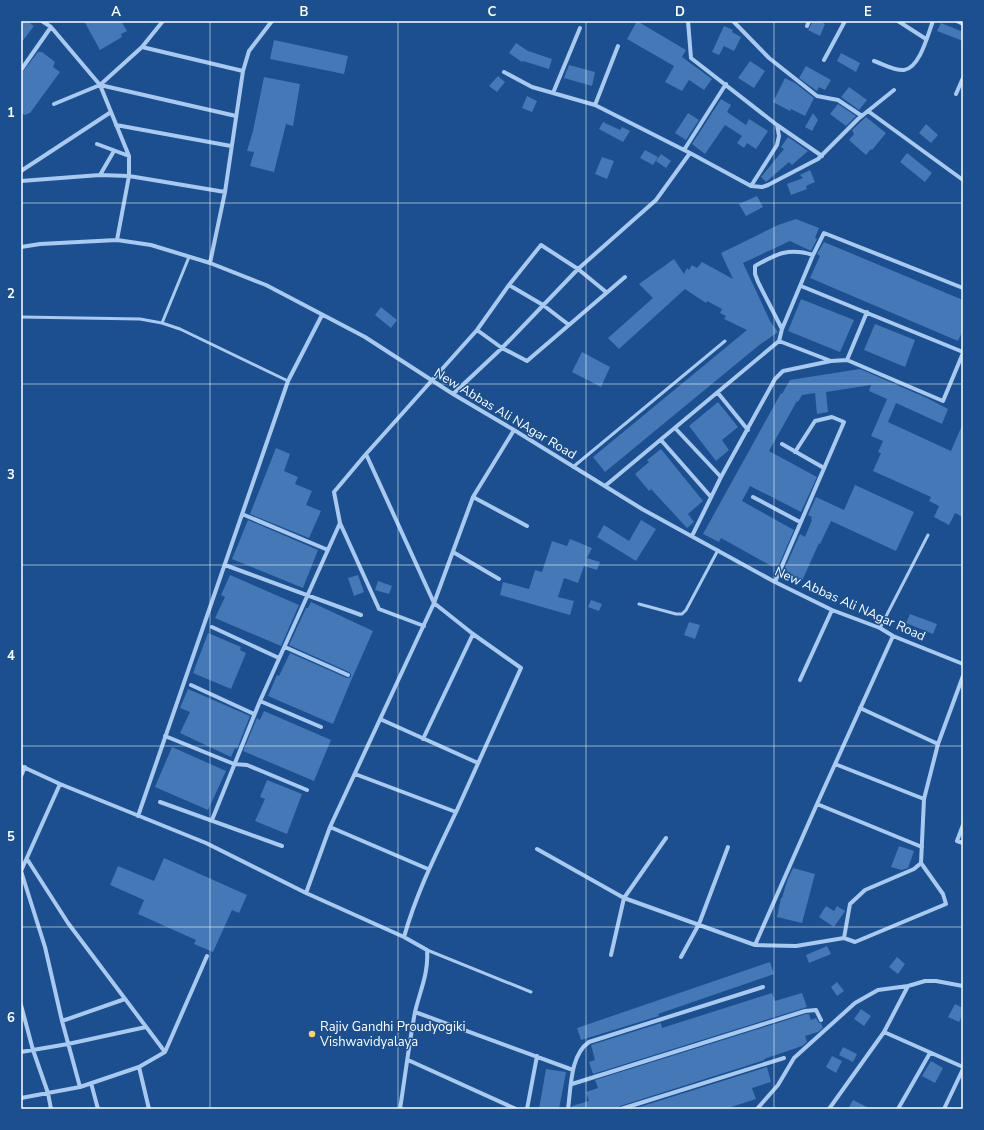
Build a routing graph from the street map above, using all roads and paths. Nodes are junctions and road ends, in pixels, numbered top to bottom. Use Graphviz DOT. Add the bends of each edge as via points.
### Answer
graph roads {
  1 [pos="42,21"];
  2 [pos="163,21"];
  3 [pos="272,21"];
  4 [pos="688,21"];
  5 [pos="733,21"];
  6 [pos="809,21"];
  7 [pos="845,21"];
  8 [pos="898,21"];
  9 [pos="933,21"];
  10 [pos="957,21"];
  11 [pos="963,24"];
  12 [pos="807,26"];
  13 [pos="51,27"];
  14 [pos="580,28"];
  15 [pos="926,39"];
  16 [pos="142,46"];
  17 [pos="618,46"];
  18 [pos="824,60"];
  19 [pos="874,61"];
  20 [pos="21,70"];
  21 [pos="243,71"];
  22 [pos="504,72"];
  23 [pos="963,78"];
  24 [pos="726,84"];
  25 [pos="100,85"];
  26 [pos="894,90"];
  27 [pos="553,93"];
  28 [pos="956,94"];
  29 [pos="54,104"];
  30 [pos="595,105"];
  31 [pos="868,111"];
  32 [pos="111,112"];
  33 [pos="236,116"];
  34 [pos="862,116"];
  35 [pos="116,125"];
  36 [pos="777,125"];
  37 [pos="97,144"];
  38 [pos="231,146"];
  39 [pos="684,150"];
  40 [pos="114,151"];
  41 [pos="690,153"];
  42 [pos="129,156"];
  43 [pos="822,156"];
  44 [pos="21,171"];
  45 [pos="100,175"];
  46 [pos="129,176"];
  47 [pos="963,180"];
  48 [pos="21,181"];
  49 [pos="751,186"];
  50 [pos="225,192"];
  51 [pos="117,240"];
  52 [pos="21,247"];
  53 [pos="813,254"];
  54 [pos="189,256"];
  55 [pos="210,263"];
  56 [pos="578,269"];
  57 [pos="624,277"];
  58 [pos="509,285"];
  59 [pos="801,286"];
  60 [pos="963,288"];
  61 [pos="606,292"];
  62 [pos="543,305"];
  63 [pos="866,312"];
  64 [pos="322,315"];
  65 [pos="21,316"];
  66 [pos="162,323"];
  67 [pos="569,325"];
  68 [pos="782,329"];
  69 [pos="477,330"];
  70 [pos="726,341"];
  71 [pos="779,341"];
  72 [pos="502,348"];
  73 [pos="963,352"];
  74 [pos="847,360"];
  75 [pos="831,361"];
  76 [pos="288,381"];
  77 [pos="432,381"];
  78 [pos="718,393"];
  79 [pos="453,394"];
  80 [pos="675,428"];
  81 [pos="514,430"];
  82 [pos="748,430"];
  83 [pos="661,440"];
  84 [pos="782,444"];
  85 [pos="795,452"];
  86 [pos="366,454"];
  87 [pos="573,467"];
  88 [pos="824,468"];
  89 [pos="721,477"];
  90 [pos="605,486"];
  91 [pos="473,497"];
  92 [pos="711,497"];
  93 [pos="753,497"];
  94 [pos="242,514"];
  95 [pos="800,522"];
  96 [pos="340,523"];
  97 [pos="528,526"];
  98 [pos="928,535"];
  99 [pos="692,536"];
  100 [pos="328,550"];
  101 [pos="718,550"];
  102 [pos="453,552"];
  103 [pos="225,565"];
  104 [pos="499,579"];
  105 [pos="775,582"];
  106 [pos="308,595"];
  107 [pos="434,603"];
  108 [pos="638,604"];
  109 [pos="832,610"];
  110 [pos="361,615"];
  111 [pos="424,626"];
  112 [pos="212,627"];
  113 [pos="880,628"];
  114 [pos="473,634"];
  115 [pos="893,636"];
  116 [pos="285,647"];
  117 [pos="279,658"];
  118 [pos="963,664"];
  119 [pos="348,675"];
  120 [pos="963,676"];
  121 [pos="800,680"];
  122 [pos="191,685"];
  123 [pos="260,701"];
  124 [pos="860,708"];
  125 [pos="254,714"];
  126 [pos="380,719"];
  127 [pos="321,727"];
  128 [pos="165,736"];
  129 [pos="424,739"];
  130 [pos="938,744"];
  131 [pos="478,763"];
  132 [pos="234,764"];
  133 [pos="835,764"];
  134 [pos="23,766"];
  135 [pos="355,774"];
  136 [pos="21,776"];
  137 [pos="60,784"];
  138 [pos="307,790"];
  139 [pos="924,799"];
  140 [pos="160,802"];
  141 [pos="817,804"];
  142 [pos="456,812"];
  143 [pos="138,816"];
  144 [pos="212,820"];
  145 [pos="963,825"];
  146 [pos="330,827"];
  147 [pos="666,838"];
  148 [pos="963,843"];
  149 [pos="282,846"];
  150 [pos="728,847"];
  151 [pos="922,847"];
  152 [pos="537,849"];
  153 [pos="27,859"];
  154 [pos="921,863"];
  155 [pos="428,869"];
  156 [pos="306,893"];
  157 [pos="624,898"];
  158 [pos="699,924"];
  159 [pos="404,937"];
  160 [pos="844,938"];
  161 [pos="755,946"];
  162 [pos="426,950"];
  163 [pos="611,955"];
  164 [pos="207,956"];
  165 [pos="681,957"];
  166 [pos="908,986"];
  167 [pos="963,986"];
  168 [pos="763,987"];
  169 [pos="531,992"];
  170 [pos="125,999"];
  171 [pos="21,1005"];
  172 [pos="415,1012"];
  173 [pos="22,1013"];
  174 [pos="821,1020"];
  175 [pos="62,1021"];
  176 [pos="146,1027"];
  177 [pos="884,1032"];
  178 [pos="68,1044"];
  179 [pos="33,1050"];
  180 [pos="21,1052"];
  181 [pos="165,1052"];
  182 [pos="930,1053"];
  183 [pos="537,1056"];
  184 [pos="784,1058"];
  185 [pos="408,1060"];
  186 [pos="139,1067"];
  187 [pos="963,1068"];
  188 [pos="574,1070"];
  189 [pos="91,1083"];
  190 [pos="572,1084"];
  191 [pos="80,1087"];
  192 [pos="48,1093"];
  193 [pos="21,1098"];
  194 [pos="51,1109"];
  195 [pos="98,1109"];
  196 [pos="149,1109"];
  197 [pos="400,1109"];
  198 [pos="516,1109"];
  199 [pos="527,1109"];
  200 [pos="568,1109"];
  201 [pos="621,1109"];
  202 [pos="757,1109"];
  203 [pos="828,1109"];
  204 [pos="898,1109"];
  205 [pos="944,1109"];
  1 -- 13 [label="street"];
  2 -- 16 [label="street"];
  3 -- 21 [label="street" via="249,51"];
  4 -- 24 [label="street" via="691,58"];
  5 -- 34 [label="street" via="769,58 817,96 838,100"];
  6 -- 12 [label="street"];
  7 -- 18 [label="street"];
  8 -- 15 [label="street"];
  9 -- 15 [label="street"];
  10 -- 11 [label="street"];
  13 -- 20 [label="street"];
  13 -- 25 [label="street"];
  14 -- 27 [label="street"];
  15 -- 19 [label="street" via="919,58 910,68 897,69"];
  16 -- 21 [label="street"];
  16 -- 25 [label="street"];
  17 -- 30 [label="street"];
  21 -- 33 [label="street"];
  22 -- 27 [label="street" via="532,87"];
  23 -- 28 [label="street"];
  24 -- 36 [label="street"];
  24 -- 39 [label="street"];
  25 -- 29 [label="street"];
  25 -- 32 [label="street"];
  25 -- 33 [label="street"];
  26 -- 31 [label="street"];
  27 -- 30 [label="street"];
  30 -- 39 [label="street"];
  31 -- 34 [label="street"];
  31 -- 47 [label="street"];
  32 -- 35 [label="street"];
  32 -- 44 [label="street"];
  33 -- 38 [label="street"];
  34 -- 43 [label="street"];
  35 -- 38 [label="street"];
  35 -- 42 [label="street"];
  36 -- 43 [label="street"];
  36 -- 49 [label="street" via="777,145"];
  37 -- 40 [label="street"];
  38 -- 50 [label="street"];
  39 -- 41 [label="street"];
  40 -- 42 [label="street"];
  40 -- 45 [label="street"];
  41 -- 49 [label="street"];
  41 -- 56 [label="street" via="656,200"];
  42 -- 46 [label="street"];
  43 -- 49 [label="street" via="768,186"];
  45 -- 46 [label="street"];
  45 -- 48 [label="street"];
  46 -- 50 [label="street"];
  46 -- 51 [label="street"];
  50 -- 55 [label="street"];
  51 -- 52 [label="street, New Abbas Ali NAgar Road"];
  51 -- 54 [label="street, New Abbas Ali NAgar Road" via="152,245"];
  53 -- 59 [label="street"];
  53 -- 60 [label="street" via="824,233"];
  53 -- 68 [label="street" via="788,251 756,266 758,282"];
  54 -- 55 [label="street, New Abbas Ali NAgar Road"];
  54 -- 66 [label="lane"];
  55 -- 64 [label="street, New Abbas Ali NAgar Road" via="266,286"];
  56 -- 58 [label="street" via="541,245"];
  56 -- 61 [label="street"];
  56 -- 62 [label="street"];
  57 -- 61 [label="street"];
  58 -- 62 [label="street"];
  58 -- 69 [label="street"];
  59 -- 63 [label="street"];
  59 -- 68 [label="street"];
  61 -- 67 [label="street"];
  62 -- 67 [label="street"];
  62 -- 72 [label="street"];
  63 -- 73 [label="street"];
  63 -- 74 [label="street"];
  64 -- 76 [label="street"];
  64 -- 77 [label="street, New Abbas Ali NAgar Road" via="365,337"];
  65 -- 66 [label="lane" via="140,319"];
  66 -- 76 [label="lane" via="180,329"];
  67 -- 72 [label="street" via="527,361"];
  68 -- 71 [label="street"];
  69 -- 72 [label="street"];
  69 -- 77 [label="street"];
  70 -- 87 [label="lane"];
  71 -- 75 [label="street"];
  71 -- 78 [label="street"];
  72 -- 79 [label="street"];
  73 -- 74 [label="street" via="943,401"];
  74 -- 75 [label="street"];
  75 -- 82 [label="street" via="783,371 775,379"];
  76 -- 94 [label="street"];
  77 -- 79 [label="street, New Abbas Ali NAgar Road"];
  77 -- 86 [label="street"];
  78 -- 80 [label="street"];
  78 -- 82 [label="street"];
  79 -- 81 [label="street, New Abbas Ali NAgar Road"];
  80 -- 83 [label="street"];
  80 -- 89 [label="street"];
  81 -- 87 [label="street, New Abbas Ali NAgar Road"];
  81 -- 91 [label="street"];
  82 -- 89 [label="street"];
  83 -- 90 [label="street"];
  83 -- 92 [label="street"];
  84 -- 85 [label="street"];
  85 -- 88 [label="street"];
  85 -- 88 [label="street" via="815,420 832,417 844,422"];
  86 -- 96 [label="street" via="334,492"];
  86 -- 107 [label="street"];
  87 -- 90 [label="street, New Abbas Ali NAgar Road"];
  88 -- 95 [label="street"];
  89 -- 92 [label="street"];
  90 -- 99 [label="street, New Abbas Ali NAgar Road"];
  91 -- 97 [label="street"];
  91 -- 102 [label="street"];
  92 -- 99 [label="street"];
  93 -- 95 [label="street"];
  94 -- 100 [label="street"];
  94 -- 103 [label="street"];
  95 -- 105 [label="street"];
  96 -- 100 [label="street"];
  96 -- 111 [label="street" via="379,609"];
  98 -- 113 [label="lane"];
  99 -- 101 [label="street, New Abbas Ali NAgar Road"];
  100 -- 106 [label="street"];
  101 -- 105 [label="street, New Abbas Ali NAgar Road"];
  101 -- 108 [label="lane" via="682,614"];
  102 -- 104 [label="street"];
  102 -- 107 [label="street"];
  103 -- 106 [label="street"];
  103 -- 128 [label="street"];
  105 -- 109 [label="street, New Abbas Ali NAgar Road"];
  106 -- 110 [label="street"];
  106 -- 116 [label="street"];
  107 -- 111 [label="street"];
  107 -- 114 [label="street"];
  109 -- 113 [label="street, New Abbas Ali NAgar Road"];
  109 -- 121 [label="street"];
  111 -- 126 [label="street"];
  112 -- 117 [label="street"];
  113 -- 115 [label="street, New Abbas Ali NAgar Road"];
  114 -- 129 [label="street"];
  114 -- 131 [label="street" via="521,668"];
  115 -- 118 [label="street, New Abbas Ali NAgar Road"];
  115 -- 124 [label="street"];
  116 -- 117 [label="street"];
  116 -- 119 [label="street"];
  117 -- 123 [label="street"];
  120 -- 130 [label="street"];
  122 -- 125 [label="street"];
  123 -- 125 [label="street"];
  123 -- 127 [label="street"];
  124 -- 130 [label="street"];
  124 -- 133 [label="street"];
  125 -- 132 [label="street"];
  126 -- 129 [label="street"];
  126 -- 135 [label="street"];
  128 -- 132 [label="street"];
  128 -- 143 [label="street"];
  129 -- 131 [label="street"];
  130 -- 139 [label="street"];
  131 -- 142 [label="street"];
  132 -- 138 [label="street" via="247,765"];
  132 -- 144 [label="street"];
  133 -- 139 [label="street"];
  133 -- 141 [label="street"];
  134 -- 136 [label="street"];
  134 -- 137 [label="street"];
  135 -- 142 [label="street"];
  135 -- 146 [label="street"];
  137 -- 143 [label="street"];
  137 -- 153 [label="street"];
  139 -- 151 [label="street"];
  140 -- 144 [label="street"];
  141 -- 151 [label="street"];
  141 -- 161 [label="street"];
  142 -- 155 [label="street"];
  143 -- 156 [label="street" via="206,843"];
  144 -- 149 [label="street"];
  145 -- 148 [label="street" via="957,841"];
  146 -- 155 [label="street"];
  146 -- 156 [label="street"];
  147 -- 157 [label="street"];
  150 -- 158 [label="street"];
  151 -- 154 [label="street"];
  152 -- 157 [label="street"];
  153 -- 170 [label="street" via="68,923"];
  153 -- 175 [label="street" via="21,871 22,877 45,947"];
  154 -- 160 [label="street" via="914,869 865,890 850,904"];
  154 -- 160 [label="street" via="943,894 946,904 855,942"];
  155 -- 159 [label="street"];
  156 -- 159 [label="street"];
  157 -- 158 [label="street"];
  157 -- 163 [label="street"];
  158 -- 161 [label="street"];
  158 -- 165 [label="street"];
  159 -- 162 [label="street"];
  160 -- 161 [label="street" via="796,946"];
  162 -- 169 [label="lane"];
  162 -- 172 [label="street" via="427,970"];
  164 -- 181 [label="street"];
  166 -- 167 [label="street" via="936,981"];
  166 -- 177 [label="street"];
  166 -- 202 [label="street" via="878,990 855,1003 794,1058 778,1085"];
  168 -- 188 [label="street" via="589,1042 579,1051"];
  170 -- 175 [label="street"];
  170 -- 176 [label="street"];
  171 -- 173 [label="street"];
  172 -- 183 [label="street"];
  172 -- 185 [label="street"];
  173 -- 179 [label="street"];
  174 -- 190 [label="street" via="816,1010 811,1009"];
  175 -- 178 [label="street"];
  176 -- 178 [label="street"];
  176 -- 181 [label="street"];
  177 -- 182 [label="street"];
  177 -- 203 [label="street"];
  178 -- 179 [label="street"];
  178 -- 191 [label="street"];
  179 -- 180 [label="street"];
  179 -- 192 [label="street"];
  181 -- 186 [label="street"];
  182 -- 187 [label="street"];
  182 -- 204 [label="street"];
  183 -- 188 [label="street"];
  183 -- 199 [label="street"];
  184 -- 201 [label="street"];
  185 -- 197 [label="street"];
  185 -- 198 [label="street"];
  186 -- 189 [label="street"];
  186 -- 196 [label="street"];
  187 -- 205 [label="street"];
  188 -- 190 [label="street"];
  189 -- 191 [label="street"];
  189 -- 195 [label="street"];
  190 -- 200 [label="street"];
  191 -- 192 [label="street"];
  192 -- 193 [label="street"];
  192 -- 194 [label="street"];
}
